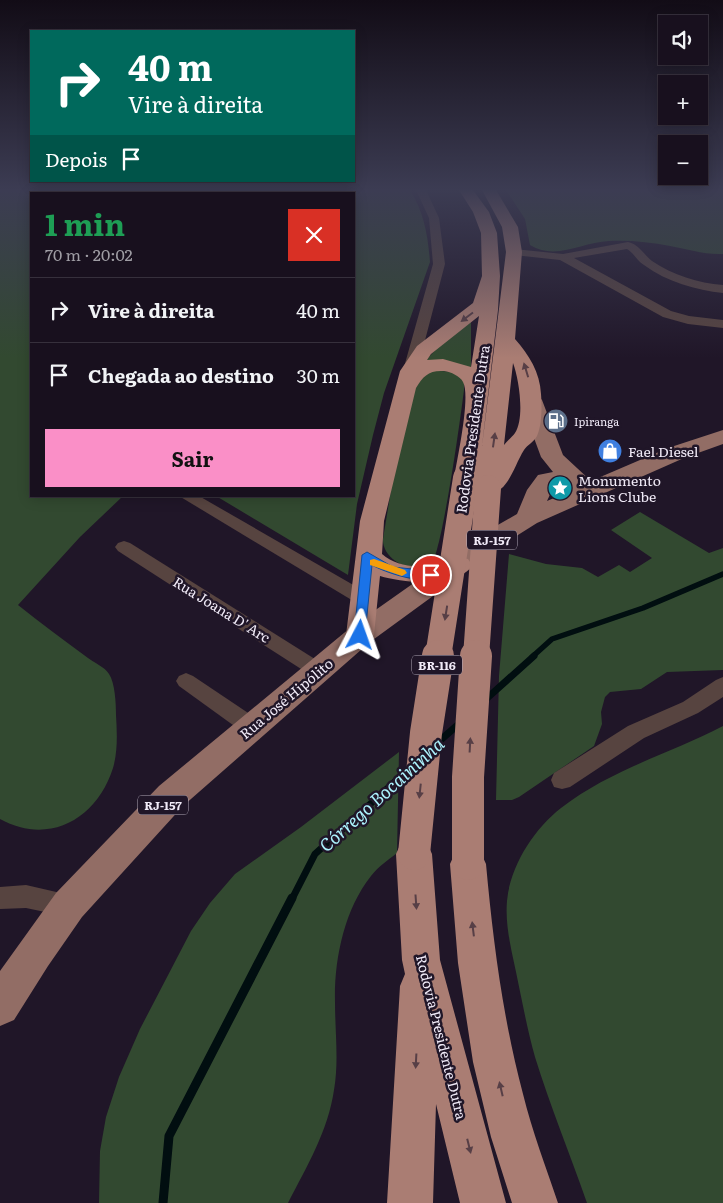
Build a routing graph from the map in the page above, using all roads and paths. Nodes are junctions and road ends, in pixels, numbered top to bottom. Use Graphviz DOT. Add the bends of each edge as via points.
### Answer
graph roads {
  1 [pos="438,246"];
  2 [pos="490,246"];
  3 [pos="616,246"];
  4 [pos="629,246"];
  5 [pos="513,248"];
  6 [pos="563,257"];
  7 [pos="491,276"];
  8 [pos="723,289"];
  9 [pos="723,324"];
  10 [pos="506,339"];
  11 [pos="408,378"];
  12 [pos="531,400"];
  13 [pos="475,415"];
  14 [pos="526,435"];
  15 [pos="723,437"];
  16 [pos="477,483"];
  17 [pos="542,484"];
  18 [pos="575,492"];
  19 [pos="189,497"];
  20 [pos="528,518"];
  21 [pos="124,547"];
  22 [pos="367,555"];
  23 [pos="459,565"];
  24 [pos="362,598"];
  25 [pos="360,635"];
  26 [pos="319,671"];
  27 [pos="186,681"];
  28 [pos="723,685"];
  29 [pos="252,728"];
  30 [pos="562,780"];
  31 [pos="0,898"];
  32 [pos="69,905"];
  33 [pos="421,960"];
  34 [pos="0,1006"];
  35 [pos="410,1203"];
  36 [pos="483,1203"];
  37 [pos="535,1203"];
  1 -- 11 [label="street" via="439,264"];
  2 -- 7 [label="highway, Rodovia Presidente Dutra / BR-116"];
  3 -- 6 [label="street"];
  4 -- 8 [label="street" via="634,247 649,263 682,280"];
  5 -- 6 [label="street"];
  5 -- 10 [label="highway, Rodovia Presidente Dutra / BR-116"];
  6 -- 9 [label="street" via="666,314"];
  7 -- 11 [label="highway, one-way" via="484,301 433,342"];
  7 -- 13 [label="highway, Rodovia Presidente Dutra / BR-116"];
  12 -- 10 [label="highway, one-way" via="523,361"];
  16 -- 10 [label="highway, Rodovia Presidente Dutra / BR-116, one-way"];
  11 -- 13 [label="highway" via="424,367 439,365 461,370 472,378 475,385"];
  11 -- 22 [label="highway" via="372,521"];
  12 -- 14 [label="highway"];
  12 -- 18 [label="main road" via="552,457"];
  13 -- 16 [label="highway, Rodovia Presidente Dutra / BR-116"];
  14 -- 16 [label="highway" via="514,445 500,478"];
  14 -- 17 [label="main road" via="536,445"];
  15 -- 18 [label="main road, Rua José Hipólito / RJ-157" via="608,484"];
  16 -- 33 [label="highway, Rodovia Presidente Dutra / BR-116, one-way, bridge" via="426,733 414,854"];
  37 -- 16 [label="highway, Rodovia Presidente Dutra / BR-116, one-way, bridge" via="510,1126 490,1046 478,974 468,864"];
  17 -- 18 [label="main road" via="551,496"];
  17 -- 20 [label="main road"];
  18 -- 20 [label="main road, Rua José Hipólito / RJ-157"];
  19 -- 24 [label="street"];
  20 -- 23 [label="main road, Rua José Hipólito / RJ-157"];
  21 -- 26 [label="street, Rua Joana D' Arc"];
  22 -- 23 [label="highway" via="382,567 414,575 437,574"];
  22 -- 24 [label="highway"];
  23 -- 25 [label="main road, Rua José Hipólito / RJ-157"];
  24 -- 25 [label="highway"];
  25 -- 26 [label="main road, Rua José Hipólito / RJ-157"];
  26 -- 29 [label="main road, Rua José Hipólito / RJ-157"];
  27 -- 29 [label="street"];
  28 -- 30 [label="street" via="700,704 637,731"];
  29 -- 32 [label="main road, Rua José Hipólito / RJ-157" via="171,796"];
  31 -- 32 [label="street" via="39,897"];
  32 -- 34 [label="main road, Rua José Hipólito / RJ-157"];
  33 -- 35 [label="highway, one-way"];
  33 -- 36 [label="highway, Rodovia Presidente Dutra / BR-116, one-way"];
}
